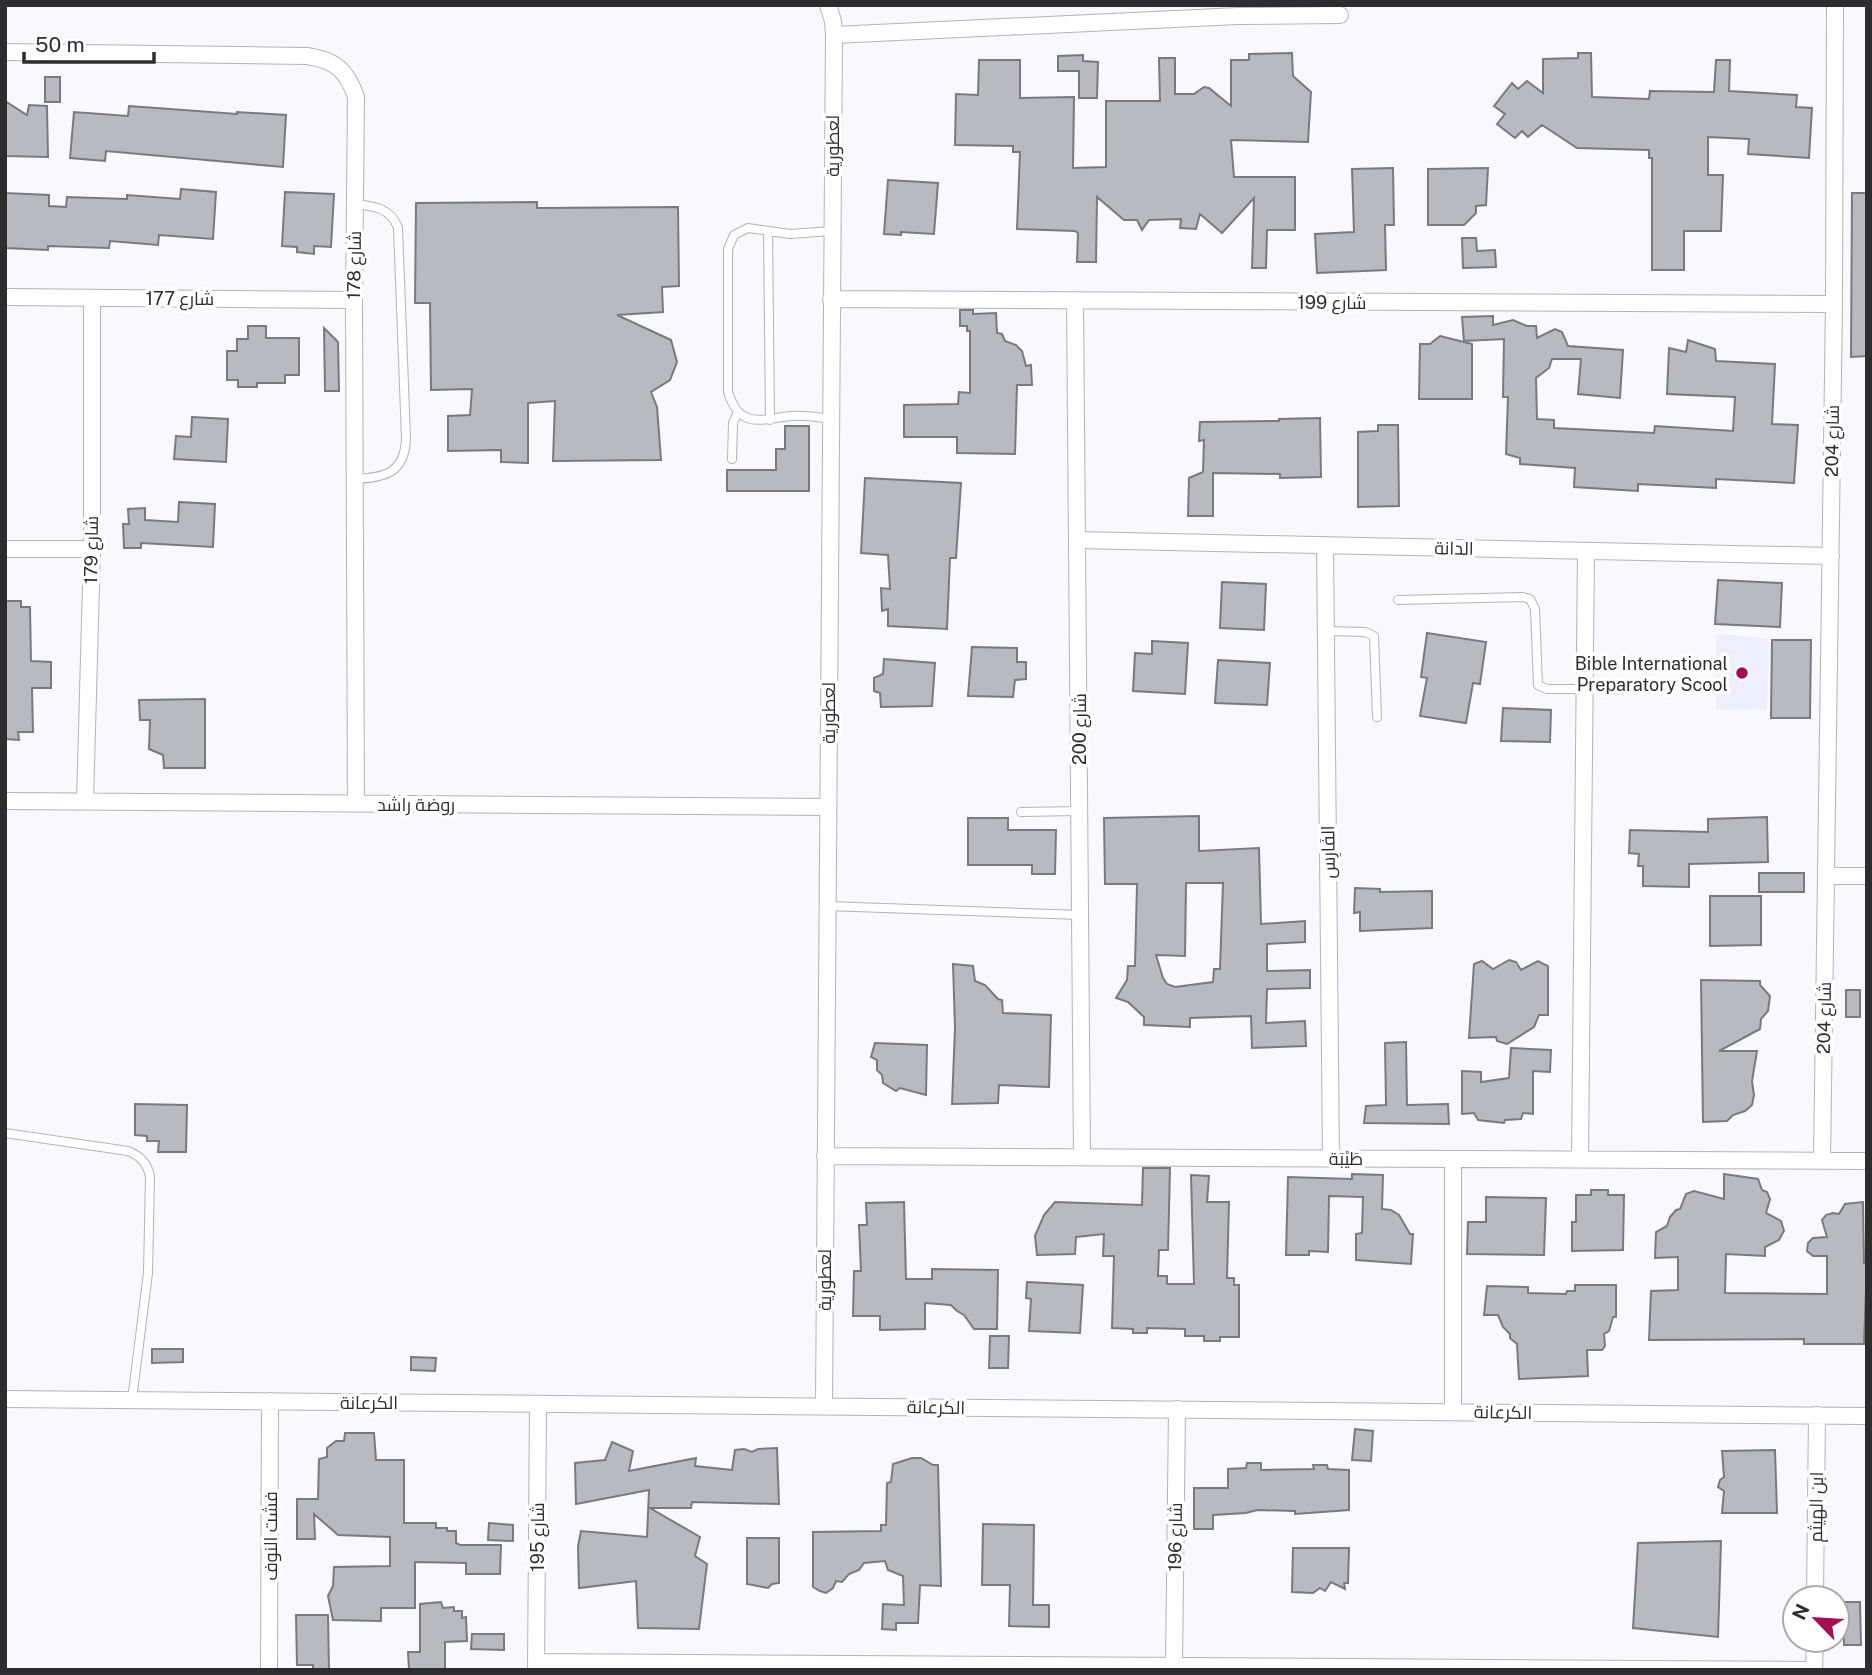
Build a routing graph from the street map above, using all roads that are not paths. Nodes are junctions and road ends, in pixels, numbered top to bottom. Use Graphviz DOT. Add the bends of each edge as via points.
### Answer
graph roads {
  1 [pos="1835,5"];
  2 [pos="1340,15"];
  3 [pos="833,16"];
  4 [pos="5,52"];
  5 [pos="355,204"];
  6 [pos="768,231"];
  7 [pos="831,231"];
  8 [pos="5,297"];
  9 [pos="92,298"];
  10 [pos="831,299"];
  11 [pos="354,300"];
  12 [pos="1075,300"];
  13 [pos="1834,304"];
  14 [pos="738,412"];
  15 [pos="830,419"];
  16 [pos="770,420"];
  17 [pos="732,459"];
  18 [pos="355,479"];
  19 [pos="1077,540"];
  20 [pos="1325,545"];
  21 [pos="5,549"];
  22 [pos="92,549"];
  23 [pos="1586,551"];
  24 [pos="1830,556"];
  25 [pos="1398,600"];
  26 [pos="1326,631"];
  27 [pos="1584,689"];
  28 [pos="1377,717"];
  29 [pos="5,801"];
  30 [pos="85,802"];
  31 [pos="356,804"];
  32 [pos="828,807"];
  33 [pos="1079,811"];
  34 [pos="1021,812"];
  35 [pos="1826,876"];
  36 [pos="1867,876"];
  37 [pos="827,906"];
  38 [pos="1080,915"];
  39 [pos="5,1133"];
  40 [pos="825,1156"];
  41 [pos="1082,1157"];
  42 [pos="1331,1158"];
  43 [pos="1453,1159"];
  44 [pos="1580,1159"];
  45 [pos="1822,1160"];
  46 [pos="1867,1160"];
  47 [pos="5,1399"];
  48 [pos="132,1400"];
  49 [pos="270,1401"];
  50 [pos="538,1404"];
  51 [pos="824,1406"];
  52 [pos="1177,1409"];
  53 [pos="1453,1412"];
  54 [pos="1817,1415"];
  55 [pos="1867,1416"];
  56 [pos="1815,1584"];
  57 [pos="1174,1665"];
  58 [pos="536,1666"];
  59 [pos="1038,1667"];
  60 [pos="1310,1668"];
  61 [pos="1696,1669"];
  62 [pos="269,1670"];
  63 [pos="1814,1670"];
  1 -- 13 [label="street, شارع 204"];
  2 -- 3 [label="street"];
  3 -- 7 [label="street, لعطورية"];
  4 -- 5 [label="street, شارع 178" via="325,58 350,80 356,97"];
  5 -- 11 [label="street, شارع 178"];
  5 -- 18 [label="lane" via="384,210 398,228 406,450 402,461 384,476"];
  6 -- 7 [label="lane"];
  6 -- 14 [label="lane" via="740,230 728,249 728,392"];
  6 -- 16 [label="lane"];
  7 -- 10 [label="street, لعطورية"];
  8 -- 9 [label="street, شارع 177"];
  9 -- 11 [label="street, شارع 177"];
  9 -- 22 [label="street, شارع 179"];
  10 -- 12 [label="street, شارع 199"];
  10 -- 15 [label="street, لعطورية"];
  11 -- 18 [label="street, شارع 178"];
  12 -- 13 [label="street, شارع 199"];
  12 -- 19 [label="street, شارع 200"];
  13 -- 24 [label="street, شارع 204"];
  14 -- 16 [label="lane" via="748,419"];
  14 -- 17 [label="lane" via="733,423"];
  15 -- 16 [label="lane"];
  15 -- 32 [label="street, لعطورية"];
  18 -- 31 [label="street, شارع 178"];
  19 -- 20 [label="street, الدانة"];
  19 -- 33 [label="street, شارع 200"];
  20 -- 23 [label="street, الدانة"];
  20 -- 26 [label="street, الفَارِس"];
  21 -- 22 [label="street"];
  22 -- 30 [label="street, شارع 179"];
  23 -- 24 [label="street, الدانة"];
  23 -- 27 [label="street"];
  24 -- 35 [label="street, شارع 204"];
  25 -- 27 [label="lane" via="1530,598 1535,605 1538,685"];
  26 -- 28 [label="lane" via="1374,636"];
  26 -- 42 [label="street, الفَارِس"];
  27 -- 44 [label="street"];
  29 -- 30 [label="street, روضة راشد"];
  30 -- 31 [label="street, روضة راشد"];
  31 -- 32 [label="street, روضة راشد"];
  32 -- 37 [label="street, لعطورية"];
  33 -- 34 [label="lane"];
  33 -- 38 [label="street, شارع 200"];
  35 -- 36 [label="street"];
  35 -- 45 [label="street, شارع 204"];
  37 -- 38 [label="lane"];
  37 -- 40 [label="street, لعطورية"];
  38 -- 41 [label="street, شارع 200"];
  39 -- 48 [label="lane" via="128,1151 146,1165 150,1177 149,1262"];
  40 -- 41 [label="street, طَيْبَة"];
  40 -- 51 [label="street, لعطورية"];
  41 -- 42 [label="street, طَيْبَة"];
  42 -- 43 [label="street, طَيْبَة"];
  43 -- 44 [label="street, طَيْبَة"];
  43 -- 53 [label="street"];
  44 -- 45 [label="street, طَيْبَة"];
  45 -- 46 [label="street, طَيْبَة"];
  47 -- 48 [label="street, الكرعانة"];
  48 -- 49 [label="street, الكرعانة"];
  49 -- 50 [label="street, الكرعانة"];
  49 -- 62 [label="street, فشت النوف"];
  50 -- 51 [label="street, الكرعانة"];
  50 -- 58 [label="street, شارع 195"];
  51 -- 52 [label="street, الكرعانة"];
  52 -- 53 [label="street, الكرعانة"];
  52 -- 57 [label="street, شارع 196"];
  53 -- 54 [label="street, الكرعانة"];
  54 -- 55 [label="street, الكرعانة"];
  54 -- 56 [label="street, ابن الهيثم"];
  57 -- 59 [label="street"];
  57 -- 60 [label="street"];
  58 -- 59 [label="street"];
  60 -- 61 [label="street"];
  61 -- 63 [label="street"];
}
